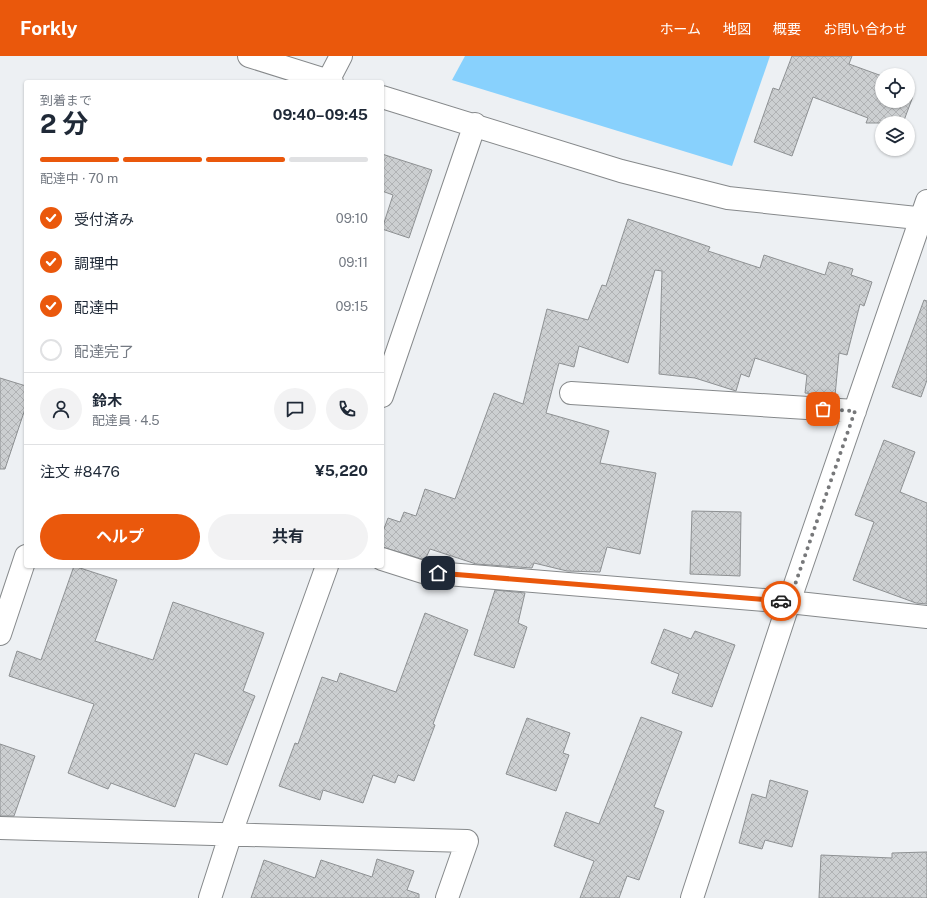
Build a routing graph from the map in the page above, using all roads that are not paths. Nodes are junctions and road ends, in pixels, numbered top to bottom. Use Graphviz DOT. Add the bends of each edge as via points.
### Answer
graph roads {
  1 [pos="249,56"];
  2 [pos="341,56"];
  3 [pos="327,80"];
  4 [pos="330,80"];
  5 [pos="384,98"];
  6 [pos="475,124"];
  7 [pos="925,213"];
  8 [pos="384,390"];
  9 [pos="571,393"];
  10 [pos="855,411"];
  11 [pos="384,559"];
  12 [pos="24,562"];
  13 [pos="326,568"];
  14 [pos="789,602"];
  15 [pos="927,617"];
  16 [pos="0,634"];
  17 [pos="0,828"];
  18 [pos="231,833"];
  19 [pos="210,898"];
  20 [pos="448,898"];
  21 [pos="692,898"];
  1 -- 3 [label="street"];
  2 -- 4 [label="street"];
  5 -- 6 [label="street"];
  6 -- 7 [label="street" via="622,171 728,198"];
  6 -- 8 [label="street"];
  7 -- 10 [label="street"];
  9 -- 10 [label="street"];
  10 -- 14 [label="street"];
  11 -- 14 [label="street" via="423,572"];
  12 -- 16 [label="street"];
  13 -- 18 [label="street"];
  14 -- 15 [label="street"];
  14 -- 21 [label="street"];
  17 -- 18 [label="street"];
  18 -- 19 [label="street"];
  18 -- 20 [label="street" via="467,841"];
}
